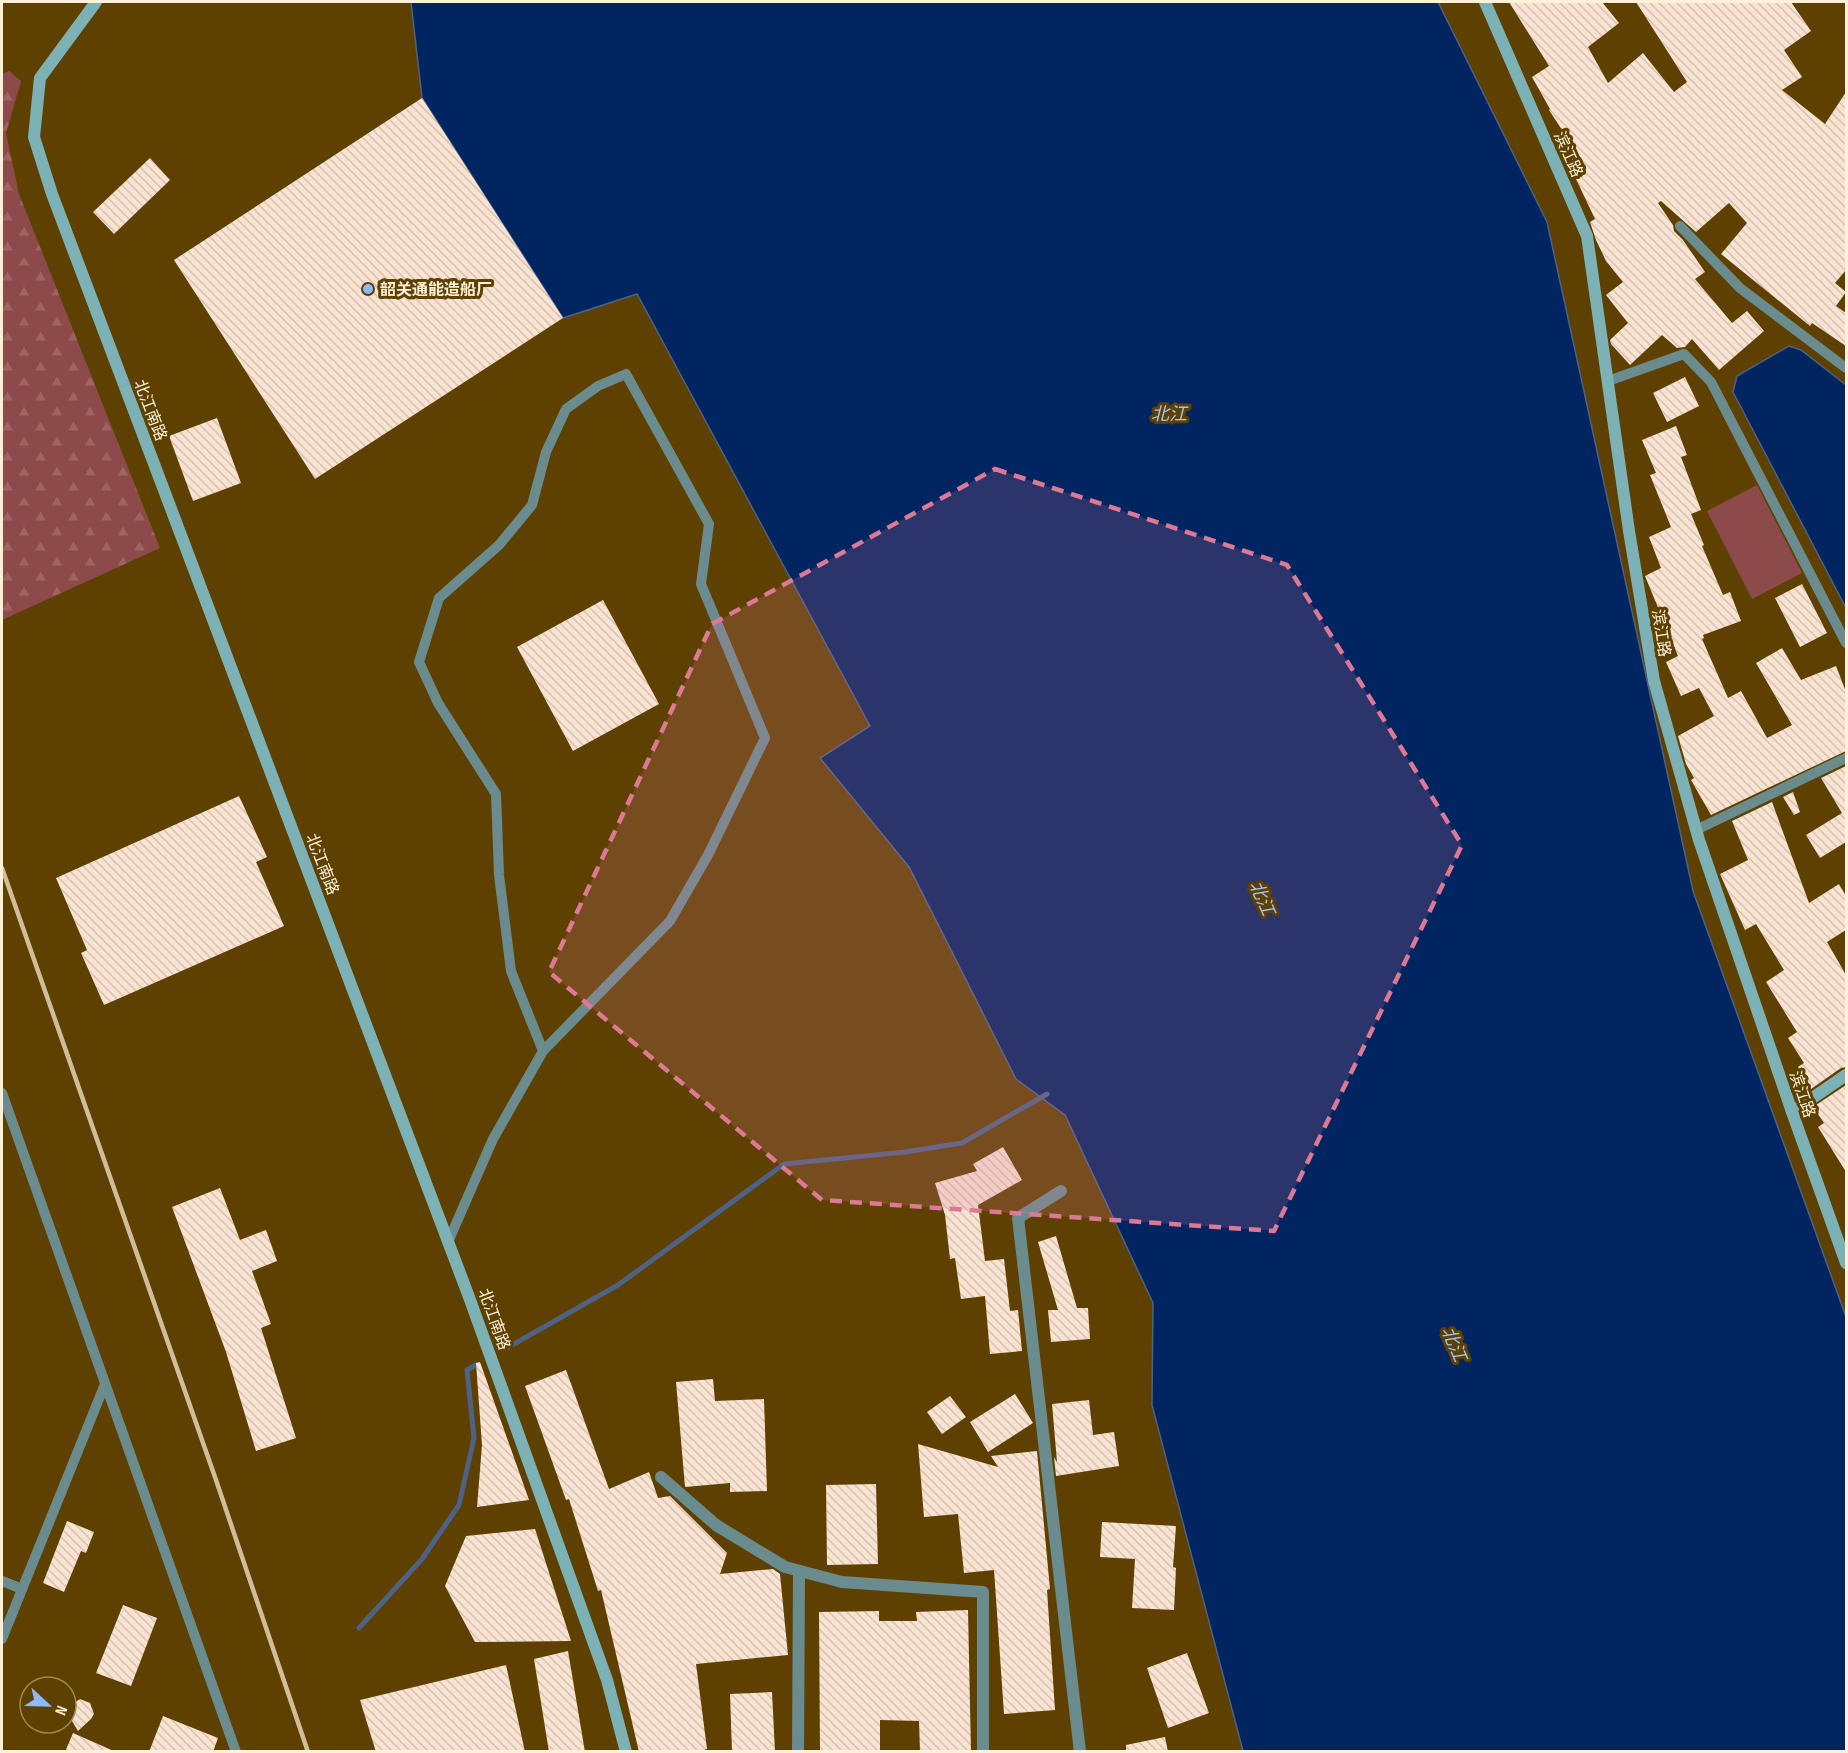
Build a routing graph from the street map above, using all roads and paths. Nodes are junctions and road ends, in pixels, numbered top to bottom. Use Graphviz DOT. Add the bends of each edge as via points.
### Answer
graph roads {
  1 [pos="96,2"];
  2 [pos="1485,2"];
  3 [pos="1680,226"];
  4 [pos="1846,368"];
  5 [pos="1608,381"];
  6 [pos="1846,643"];
  7 [pos="1846,758"];
  8 [pos="1696,830"];
  9 [pos="543,1050"];
  10 [pos="1846,1075"];
  11 [pos="2,1093"];
  12 [pos="1792,1112"];
  13 [pos="1060,1191"];
  14 [pos="448,1242"];
  15 [pos="1846,1263"];
  16 [pos="105,1384"];
  17 [pos="661,1477"];
  18 [pos="799,1571"];
  19 [pos="2,1581"];
  20 [pos="22,1589"];
  21 [pos="2,1640"];
  22 [pos="237,1752"];
  23 [pos="626,1752"];
  24 [pos="798,1752"];
  25 [pos="982,1752"];
  26 [pos="1080,1752"];
  1 -- 14 [label="street, 北江南路" via="40,78 34,137 52,194"];
  2 -- 5 [label="street, 滨江路" via="1587,237"];
  3 -- 4 [label="lane" via="1740,288"];
  5 -- 6 [label="lane" via="1684,354 1711,382"];
  5 -- 8 [label="street, 滨江路" via="1654,681"];
  7 -- 8 [label="lane"];
  8 -- 12 [label="street, 滨江路"];
  9 -- 9 [label="lane" via="511,971 499,875 496,794 438,704 419,662 440,598 499,545 532,505 546,452 566,408 598,386 626,374 709,524 701,584 765,738 708,855 670,921"];
  9 -- 14 [label="lane" via="493,1139"];
  10 -- 12 [label="street"];
  11 -- 16 [label="lane"];
  12 -- 15 [label="street, 滨江路"];
  13 -- 26 [label="street" via="1018,1218"];
  14 -- 23 [label="street, 北江南路" via="607,1680"];
  16 -- 20 [label="lane"];
  16 -- 22 [label="lane"];
  17 -- 18 [label="street" via="716,1525 785,1567"];
  18 -- 24 [label="street"];
  18 -- 25 [label="street" via="842,1582 983,1592"];
  19 -- 20 [label="lane"];
  20 -- 21 [label="lane"];
}
